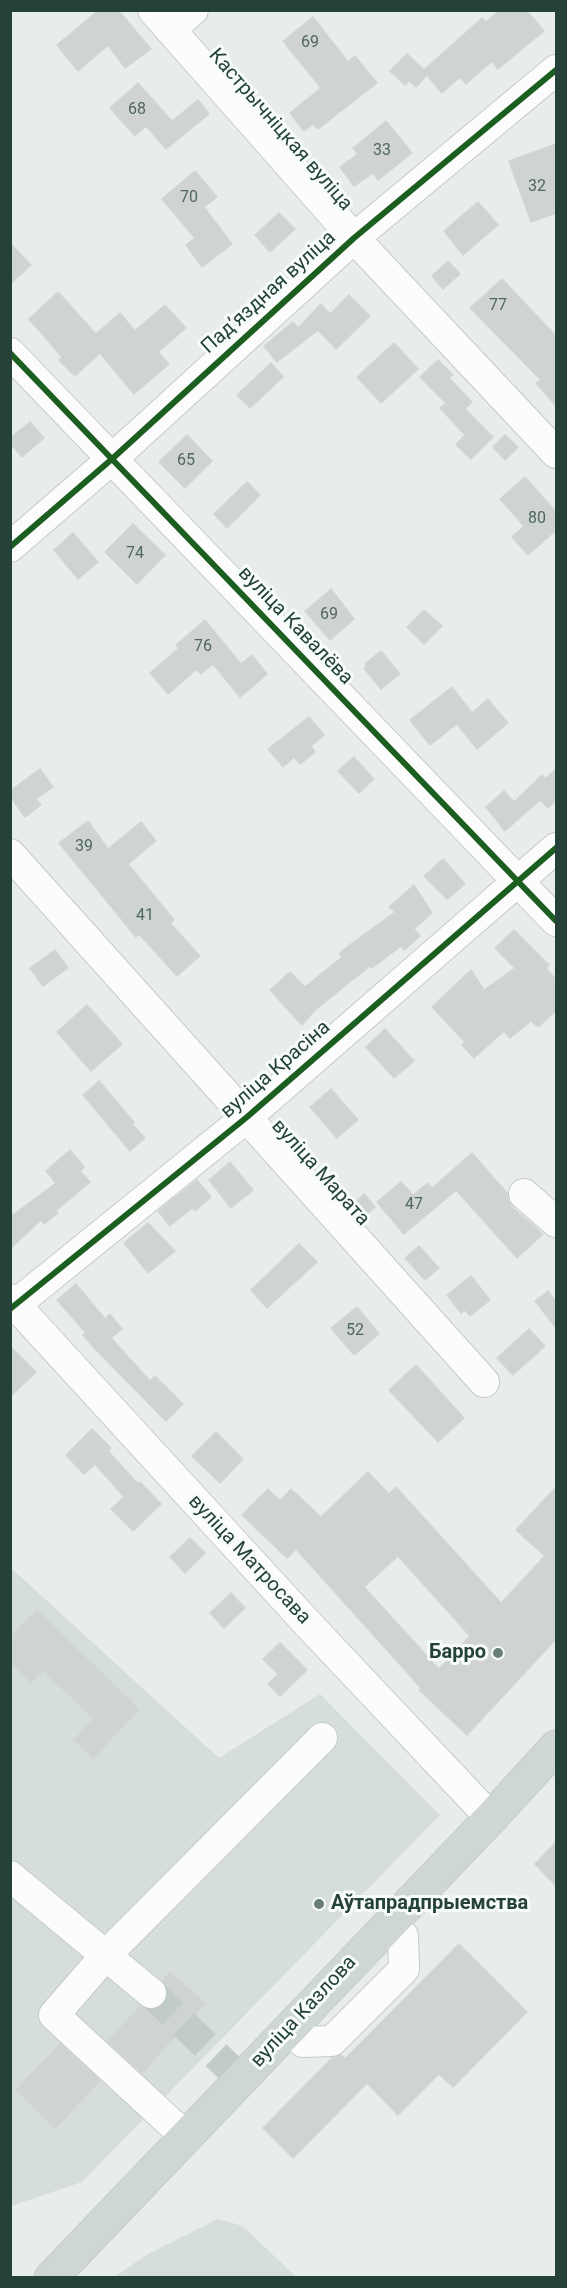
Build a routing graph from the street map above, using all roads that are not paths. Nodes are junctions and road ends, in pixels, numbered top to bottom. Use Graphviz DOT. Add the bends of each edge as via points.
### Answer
graph roads {
  1 [pos="193,10"];
  2 [pos="162,20"];
  3 [pos="556,70"];
  4 [pos="354,238"];
  5 [pos="10,353"];
  6 [pos="556,453"];
  7 [pos="112,459"];
  8 [pos="10,547"];
  9 [pos="556,848"];
  10 [pos="10,854"];
  11 [pos="518,881"];
  12 [pos="556,921"];
  13 [pos="248,1118"];
  14 [pos="524,1194"];
  15 [pos="556,1222"];
  16 [pos="12,1304"];
  17 [pos="484,1382"];
  18 [pos="322,1738"];
  19 [pos="556,1747"];
  20 [pos="491,1818"];
  21 [pos="10,1876"];
  22 [pos="388,1924"];
  23 [pos="106,1955"];
  24 [pos="151,1993"];
  25 [pos="289,2029"];
  26 [pos="186,2137"];
  27 [pos="51,2277"];
  1 -- 2 [label="street"];
  2 -- 4 [label="street, Кастрычніцкая вуліца"];
  3 -- 4 [label="street, Падʼяздная вуліца"];
  4 -- 6 [label="street, Кастрычніцкая вуліца"];
  4 -- 7 [label="street, Падʼяздная вуліца"];
  5 -- 7 [label="street, вуліца Кавалёва"];
  7 -- 8 [label="street, Падʼяздная вуліца"];
  7 -- 11 [label="street, вуліца Кавалёва"];
  9 -- 11 [label="street, вуліца Красіна"];
  10 -- 13 [label="street, вуліца Марата"];
  11 -- 12 [label="street, вуліца Кавалёва"];
  11 -- 13 [label="street, вуліца Красіна"];
  13 -- 16 [label="street, вуліца Красіна"];
  13 -- 17 [label="street, вуліца Марата"];
  14 -- 15 [label="street"];
  16 -- 20 [label="street, вуліца Матросава"];
  18 -- 23 [label="street"];
  19 -- 20 [label="main road, вуліца Казлова"];
  20 -- 22 [label="main road, вуліца Казлова"];
  21 -- 23 [label="street"];
  22 -- 25 [label="main road, вуліца Казлова"];
  22 -- 25 [label="street" via="403,1936 404,1969 332,2041 303,2042"];
  23 -- 24 [label="street"];
  23 -- 26 [label="street" via="54,2015"];
  25 -- 26 [label="main road, вуліца Казлова"];
  26 -- 27 [label="main road, вуліца Казлова"];
}
